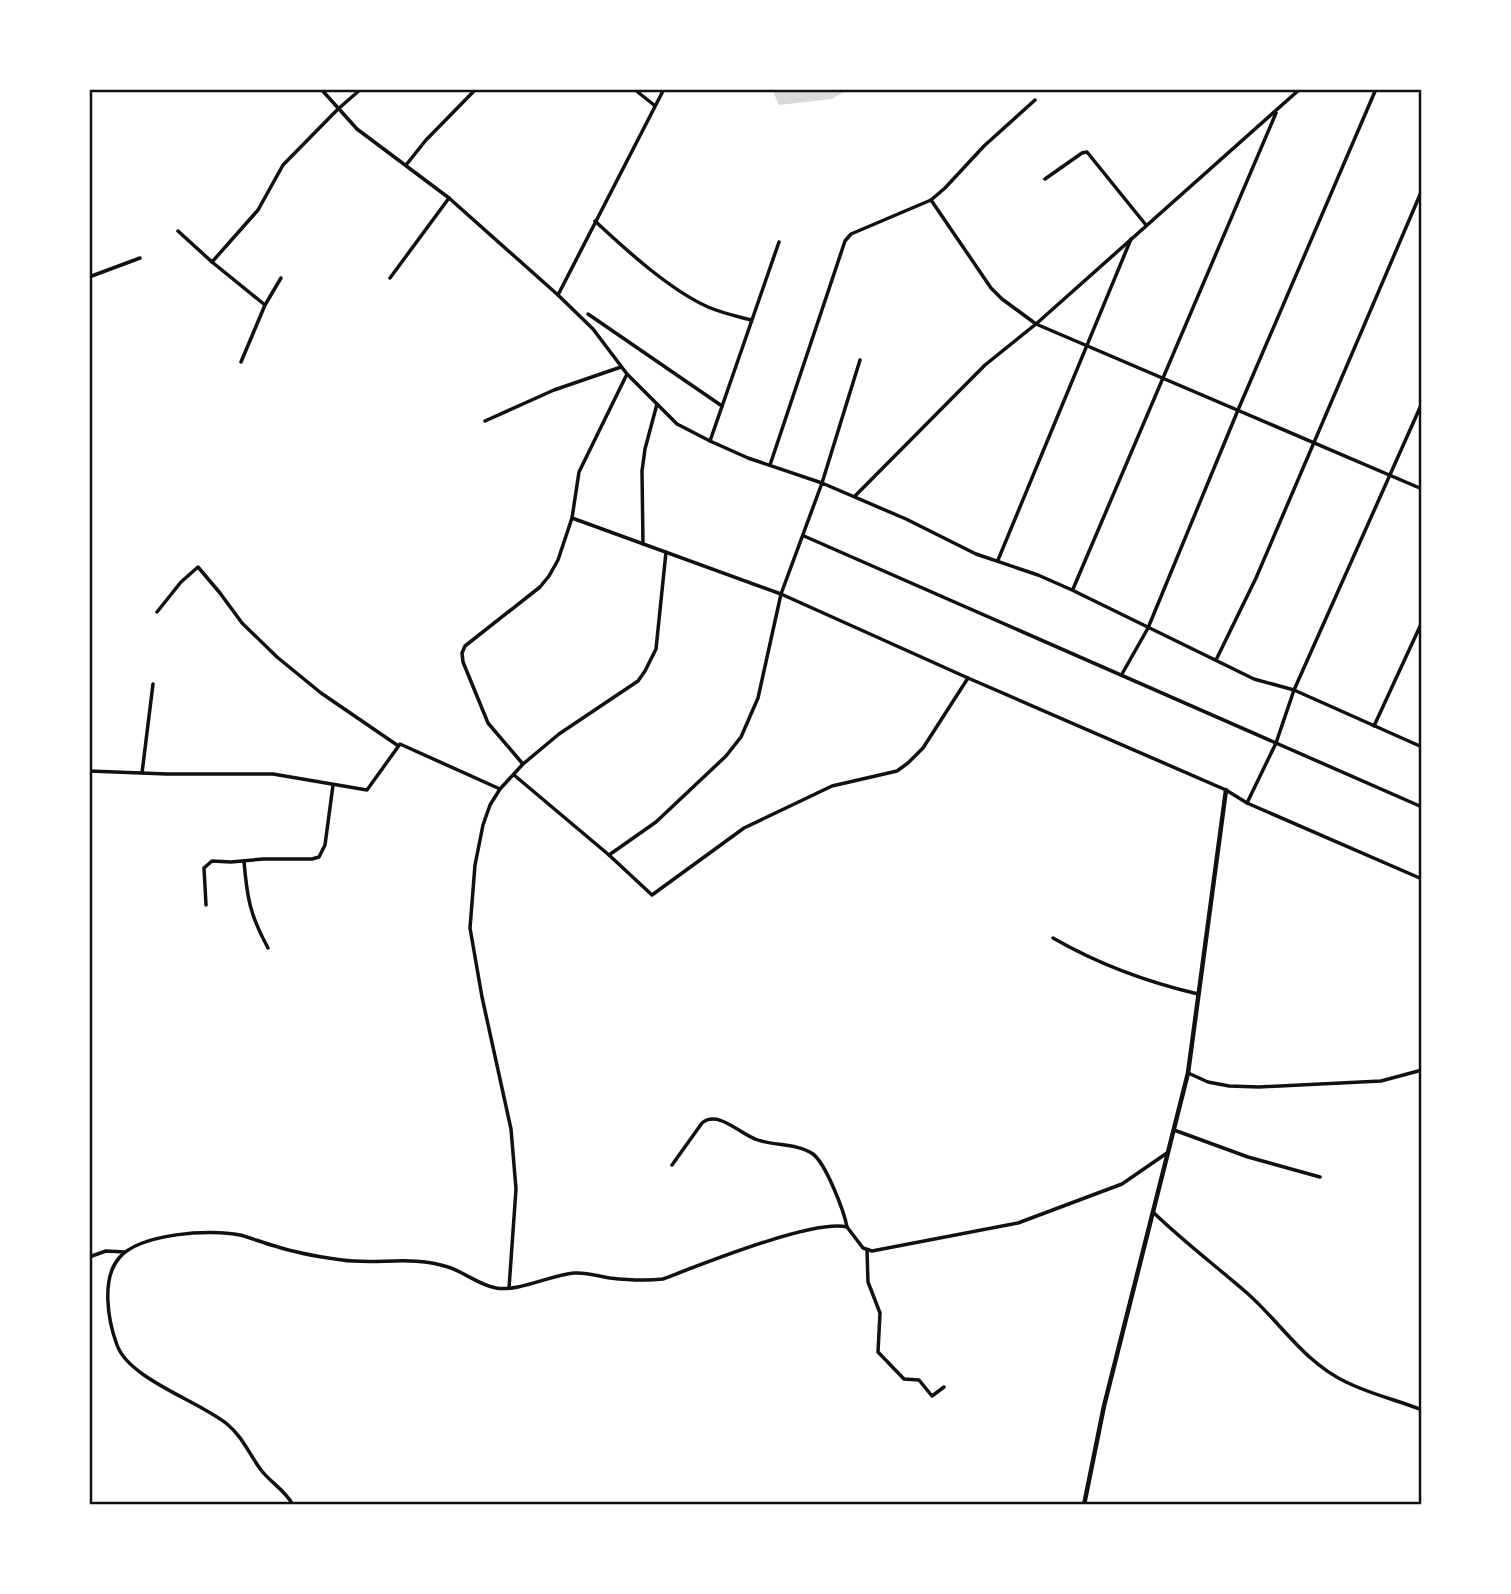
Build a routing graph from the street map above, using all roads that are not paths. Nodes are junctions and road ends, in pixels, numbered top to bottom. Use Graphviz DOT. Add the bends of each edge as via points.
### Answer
graph roads {
  1 [pos="321,89"];
  2 [pos="361,89"];
  3 [pos="476,89"];
  4 [pos="634,89"];
  5 [pos="664,89"];
  6 [pos="1300,89"];
  7 [pos="1377,89"];
  8 [pos="1035,100"];
  9 [pos="654,105"];
  10 [pos="338,109"];
  11 [pos="1276,111"];
  12 [pos="406,165"];
  13 [pos="1045,179"];
  14 [pos="1422,190"];
  15 [pos="449,198"];
  16 [pos="931,200"];
  17 [pos="595,221"];
  18 [pos="1146,225"];
  19 [pos="178,231"];
  20 [pos="1132,237"];
  21 [pos="779,242"];
  22 [pos="140,258"];
  23 [pos="212,262"];
  24 [pos="89,277"];
  25 [pos="281,278"];
  26 [pos="390,278"];
  27 [pos="558,295"];
  28 [pos="265,304"];
  29 [pos="588,314"];
  30 [pos="751,320"];
  31 [pos="1036,324"];
  32 [pos="1087,345"];
  33 [pos="860,360"];
  34 [pos="241,362"];
  35 [pos="621,367"];
  36 [pos="627,374"];
  37 [pos="1163,376"];
  38 [pos="1422,403"];
  39 [pos="657,404"];
  40 [pos="722,406"];
  41 [pos="1238,410"];
  42 [pos="485,421"];
  43 [pos="710,441"];
  44 [pos="1313,443"];
  45 [pos="770,465"];
  46 [pos="1391,475"];
  47 [pos="822,483"];
  48 [pos="1422,489"];
  49 [pos="855,496"];
  50 [pos="572,518"];
  51 [pos="804,536"];
  52 [pos="643,544"];
  53 [pos="666,552"];
  54 [pos="998,560"];
  55 [pos="1072,590"];
  56 [pos="781,594"];
  57 [pos="157,612"];
  58 [pos="1422,622"];
  59 [pos="1147,628"];
  60 [pos="1216,660"];
  61 [pos="1121,675"];
  62 [pos="968,678"];
  63 [pos="153,684"];
  64 [pos="1294,690"];
  65 [pos="1374,726"];
  66 [pos="1276,743"];
  67 [pos="397,745"];
  68 [pos="1422,747"];
  69 [pos="523,764"];
  70 [pos="89,771"];
  71 [pos="142,773"];
  72 [pos="513,774"];
  73 [pos="333,785"];
  74 [pos="499,789"];
  75 [pos="1226,790"];
  76 [pos="1247,803"];
  77 [pos="1422,807"];
  78 [pos="609,855"];
  79 [pos="244,861"];
  80 [pos="1422,879"];
  81 [pos="206,905"];
  82 [pos="1053,938"];
  83 [pos="268,948"];
  84 [pos="1198,994"];
  85 [pos="1422,1070"];
  86 [pos="1188,1073"];
  87 [pos="1174,1130"];
  88 [pos="1167,1153"];
  89 [pos="672,1165"];
  90 [pos="1320,1177"];
  91 [pos="1154,1213"];
  92 [pos="847,1227"];
  93 [pos="867,1251"];
  94 [pos="125,1252"];
  95 [pos="89,1257"];
  96 [pos="509,1288"];
  97 [pos="944,1387"];
  98 [pos="1422,1410"];
  99 [pos="293,1505"];
  100 [pos="1084,1505"];
  1 -- 10 [label="street"];
  2 -- 10 [label="street"];
  3 -- 12 [label="street"];
  4 -- 9 [label="street"];
  5 -- 9 [label="street"];
  6 -- 11 [label="street"];
  7 -- 41 [label="street"];
  8 -- 16 [label="street"];
  9 -- 17 [label="street"];
  10 -- 12 [label="street"];
  10 -- 23 [label="street" via="283,165 258,210"];
  11 -- 18 [label="street"];
  11 -- 37 [label="street"];
  12 -- 15 [label="street"];
  13 -- 18 [label="street" via="1087,152"];
  14 -- 44 [label="street"];
  15 -- 26 [label="street"];
  15 -- 27 [label="street"];
  16 -- 31 [label="street" via="991,288"];
  16 -- 45 [label="street" via="851,234 845,241"];
  17 -- 27 [label="street"];
  17 -- 30 [label="street" via="695,301"];
  18 -- 20 [label="street"];
  19 -- 23 [label="street"];
  20 -- 31 [label="street"];
  20 -- 32 [label="street"];
  21 -- 30 [label="street"];
  22 -- 24 [label="street"];
  23 -- 28 [label="street"];
  25 -- 28 [label="street"];
  27 -- 35 [label="street" via="593,329"];
  28 -- 34 [label="street"];
  29 -- 40 [label="street"];
  30 -- 40 [label="street"];
  31 -- 32 [label="street"];
  31 -- 49 [label="street" via="985,365"];
  32 -- 37 [label="street"];
  32 -- 54 [label="street"];
  33 -- 47 [label="street"];
  35 -- 36 [label="street"];
  35 -- 42 [label="street"];
  36 -- 39 [label="street"];
  36 -- 50 [label="street" via="579,472"];
  37 -- 41 [label="street"];
  37 -- 55 [label="street"];
  38 -- 46 [label="street"];
  39 -- 43 [label="street" via="677,424"];
  39 -- 52 [label="street" via="642,471"];
  40 -- 43 [label="street"];
  41 -- 44 [label="street"];
  41 -- 59 [label="street"];
  43 -- 45 [label="street"];
  44 -- 46 [label="street"];
  44 -- 60 [label="street"];
  45 -- 47 [label="street"];
  46 -- 48 [label="street"];
  46 -- 64 [label="street"];
  47 -- 49 [label="street"];
  47 -- 51 [label="street"];
  49 -- 54 [label="street" via="976,554"];
  50 -- 52 [label="street"];
  50 -- 69 [label="street" via="550,576 476,636 462,653 488,723"];
  51 -- 56 [label="street"];
  51 -- 61 [label="street"];
  52 -- 53 [label="street"];
  53 -- 56 [label="street"];
  53 -- 69 [label="street" via="656,649 645,671 638,681"];
  54 -- 55 [label="street"];
  55 -- 59 [label="street"];
  56 -- 62 [label="street"];
  56 -- 78 [label="street" via="758,698 741,737 656,822"];
  57 -- 67 [label="street" via="198,567 242,623 277,657"];
  58 -- 65 [label="street"];
  59 -- 60 [label="street"];
  59 -- 61 [label="street"];
  60 -- 64 [label="street" via="1255,679"];
  61 -- 66 [label="street"];
  62 -- 75 [label="street"];
  62 -- 78 [label="street" via="923,747 897,771 832,786 744,828 656,893 648,893"];
  63 -- 71 [label="street"];
  64 -- 65 [label="street"];
  64 -- 66 [label="street"];
  65 -- 68 [label="street"];
  66 -- 76 [label="street"];
  66 -- 77 [label="street"];
  67 -- 73 [label="street" via="367,790"];
  67 -- 74 [label="street" via="406,745"];
  69 -- 72 [label="street"];
  70 -- 71 [label="street"];
  71 -- 73 [label="street" via="272,774"];
  72 -- 74 [label="street"];
  72 -- 78 [label="street"];
  73 -- 79 [label="street" via="325,845 319,857"];
  74 -- 96 [label="street" via="483,825 470,928 511,1129 516,1189"];
  75 -- 76 [label="street"];
  75 -- 84 [label="street"];
  76 -- 80 [label="street"];
  79 -- 81 [label="street" via="207,863"];
  79 -- 83 [label="street" via="247,898"];
  82 -- 84 [label="street" via="1117,969"];
  84 -- 86 [label="street"];
  85 -- 86 [label="street" via="1381,1081 1259,1087 1208,1082"];
  86 -- 87 [label="street"];
  87 -- 88 [label="street"];
  87 -- 90 [label="street"];
  88 -- 91 [label="street"];
  88 -- 93 [label="street" via="1122,1184 1018,1223"];
  89 -- 92 [label="street" via="702,1123 717,1118 756,1140 815,1156"];
  91 -- 98 [label="street" via="1248,1294 1315,1363 1346,1382"];
  91 -- 100 [label="street" via="1104,1406"];
  92 -- 93 [label="street"];
  92 -- 96 [label="street" via="826,1226 795,1234 663,1279 571,1273"];
  93 -- 97 [label="street" via="868,1282 880,1313 878,1352 904,1379 919,1380 932,1396"];
  94 -- 95 [label="street" via="106,1251"];
  94 -- 96 [label="street" via="158,1239 201,1231 239,1235 347,1261 397,1259 447,1266 494,1288"];
  94 -- 99 [label="street" via="109,1275 107,1289 123,1358 229,1425"];
}
